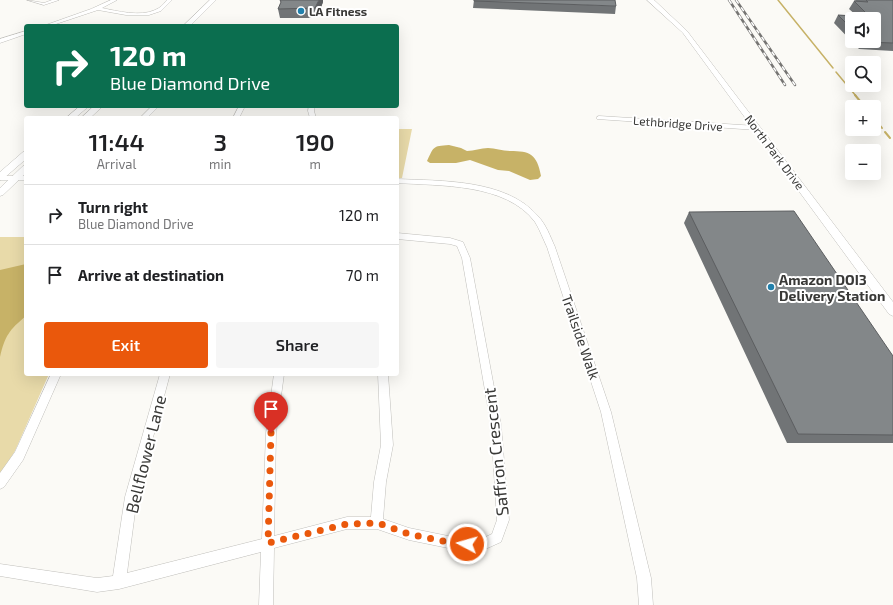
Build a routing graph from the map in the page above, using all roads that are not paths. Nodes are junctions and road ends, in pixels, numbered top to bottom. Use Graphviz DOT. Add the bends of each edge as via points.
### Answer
graph roads {
  1 [pos="29,0"];
  2 [pos="57,0"];
  3 [pos="115,0"];
  4 [pos="170,0"];
  5 [pos="650,0"];
  6 [pos="216,3"];
  7 [pos="97,8"];
  8 [pos="207,16"];
  9 [pos="51,24"];
  10 [pos="189,24"];
  11 [pos="198,24"];
  12 [pos="24,33"];
  13 [pos="0,41"];
  14 [pos="83,108"];
  15 [pos="98,108"];
  16 [pos="154,108"];
  17 [pos="73,116"];
  18 [pos="88,116"];
  19 [pos="145,116"];
  20 [pos="599,118"];
  21 [pos="757,128"];
  22 [pos="24,155"];
  23 [pos="24,156"];
  24 [pos="0,167"];
  25 [pos="24,170"];
  26 [pos="0,177"];
  27 [pos="16,178"];
  28 [pos="24,178"];
  29 [pos="399,181"];
  30 [pos="0,193"];
  31 [pos="399,236"];
  32 [pos="893,311"];
  33 [pos="55,376"];
  34 [pos="164,376"];
  35 [pos="279,376"];
  36 [pos="383,376"];
  37 [pos="0,483"];
  38 [pos="378,523"];
  39 [pos="268,543"];
  40 [pos="0,570"];
  41 [pos="120,582"];
  42 [pos="266,605"];
  43 [pos="646,605"];
  1 -- 2 [label="street" via="44,4"];
  3 -- 7 [label="street"];
  4 -- 7 [label="street" via="161,9 148,14 112,12"];
  5 -- 21 [label="main road, North Park Drive" via="685,32"];
  6 -- 10 [label="main road"];
  7 -- 9 [label="street"];
  8 -- 11 [label="main road"];
  12 -- 13 [label="street"];
  14 -- 17 [label="main road"];
  15 -- 18 [label="main road"];
  16 -- 19 [label="street"];
  20 -- 21 [label="street, Lethbridge Drive"];
  21 -- 32 [label="main road, North Park Drive"];
  22 -- 24 [label="main road"];
  23 -- 26 [label="main road"];
  25 -- 27 [label="main road"];
  26 -- 27 [label="street"];
  27 -- 28 [label="street"];
  27 -- 30 [label="main road"];
  29 -- 43 [label="street, Trailside Walk" via="485,189 521,204 532,213 542,228 606,412 644,578"];
  31 -- 38 [label="street, Saffron Crescent" via="460,244 466,258 496,425 503,520 497,538 481,545 453,543 409,534"];
  33 -- 37 [label="street" via="18,456"];
  34 -- 41 [label="street, Bellflower Lane" via="131,497"];
  35 -- 39 [label="street" via="271,433"];
  36 -- 38 [label="street" via="387,445 380,482"];
  38 -- 39 [label="street, Saffron Crescent" via="347,524"];
  39 -- 41 [label="street, Saffron Crescent"];
  39 -- 42 [label="street"];
  40 -- 41 [label="street, Saffron Crescent" via="96,585"];
}
